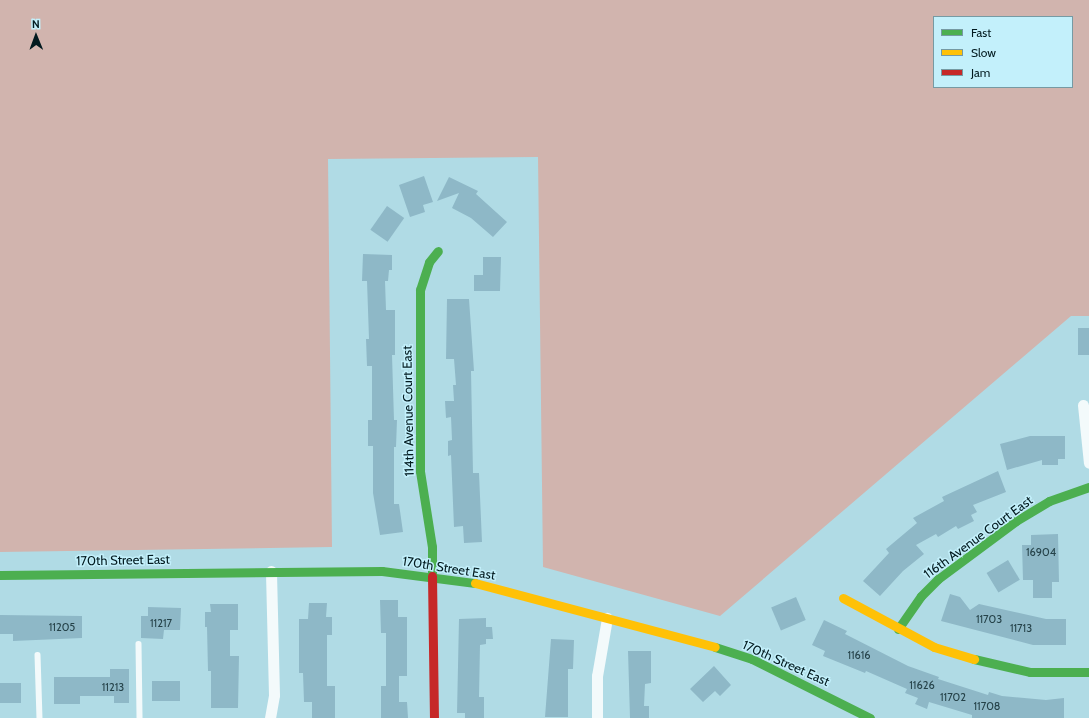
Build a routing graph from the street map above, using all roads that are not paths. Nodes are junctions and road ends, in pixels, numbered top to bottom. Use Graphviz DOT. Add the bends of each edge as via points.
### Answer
graph roads {
  1 [pos="438,251"];
  2 [pos="1083,405"];
  3 [pos="1089,463"];
  4 [pos="1089,487"];
  5 [pos="271,571"];
  6 [pos="0,575"];
  7 [pos="433,576"];
  8 [pos="843,598"];
  9 [pos="608,618"];
  10 [pos="898,629"];
  11 [pos="139,644"];
  12 [pos="38,655"];
  13 [pos="1089,672"];
  14 [pos="40,718"];
  15 [pos="140,718"];
  16 [pos="270,718"];
  17 [pos="434,718"];
  18 [pos="597,718"];
  19 [pos="870,718"];
  1 -- 7 [label="street, 114th Avenue Court East" via="429,262 420,290 420,471 432,547"];
  2 -- 3 [label="street"];
  4 -- 10 [label="street, 116th Avenue Court East" via="1049,501 1016,521 944,575 922,596"];
  5 -- 6 [label="street, 170th Street East"];
  5 -- 7 [label="street, 170th Street East" via="382,571"];
  5 -- 16 [label="street" via="274,695"];
  7 -- 9 [label="street, 170th Street East" via="482,584"];
  7 -- 17 [label="street, 114th Avenue Court East"];
  8 -- 10 [label="street"];
  9 -- 18 [label="street" via="597,676"];
  9 -- 19 [label="street, 170th Street East" via="694,640 752,659"];
  10 -- 13 [label="street" via="934,647 1009,668 1030,672"];
  11 -- 15 [label="lane"];
  12 -- 14 [label="lane"];
}
